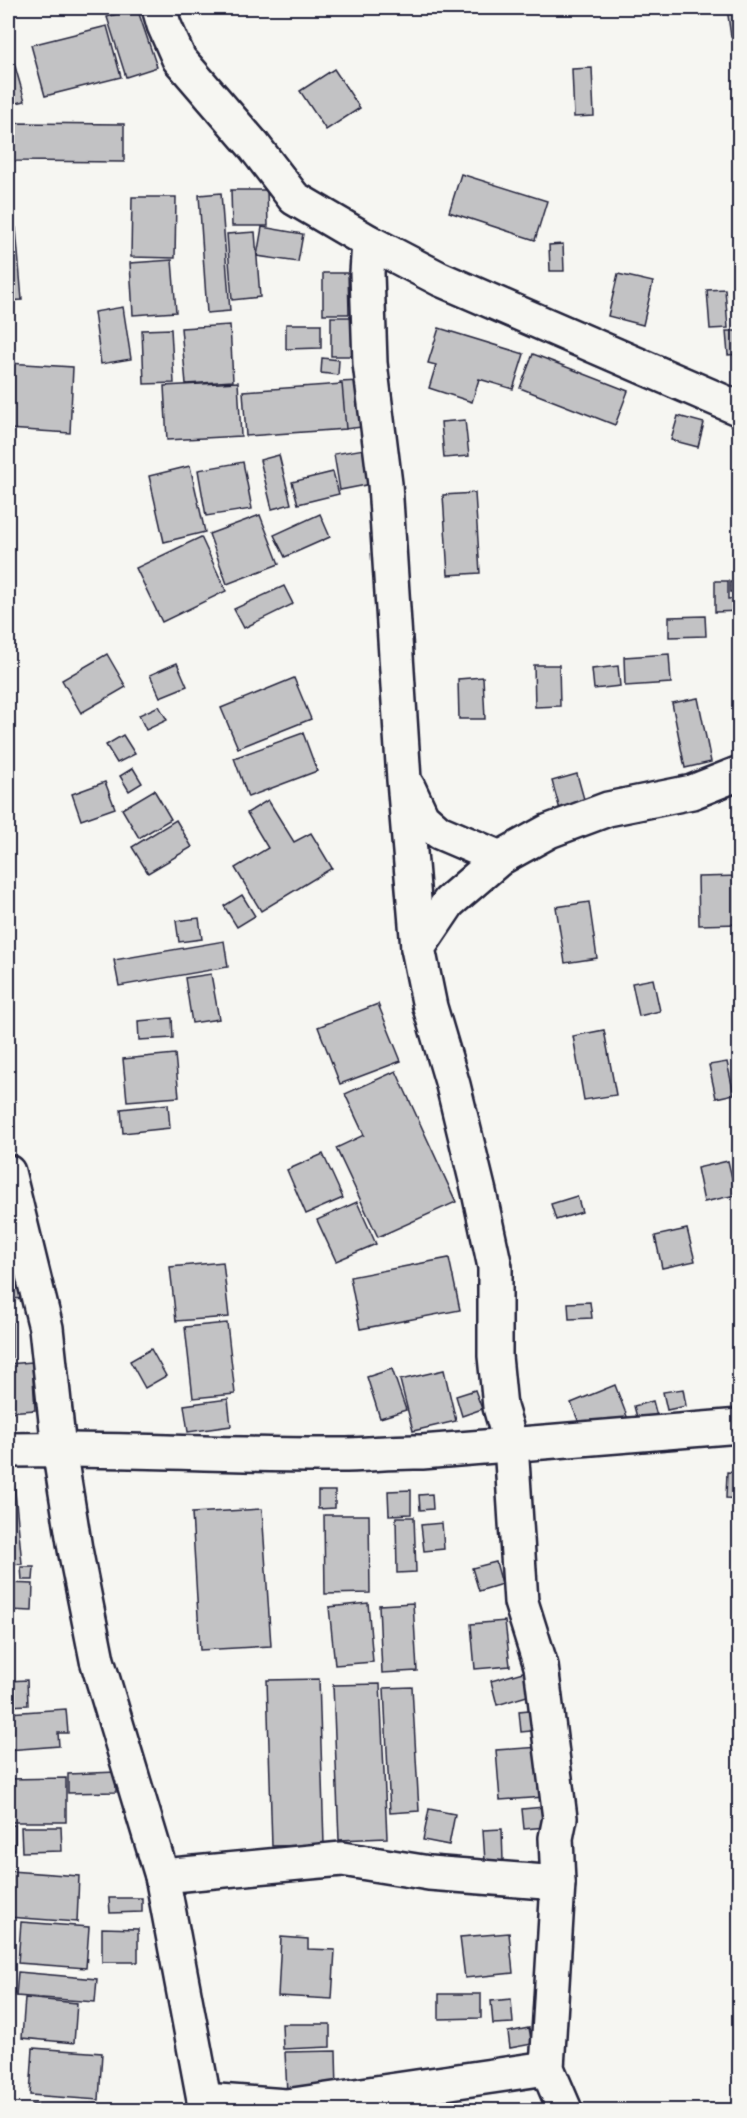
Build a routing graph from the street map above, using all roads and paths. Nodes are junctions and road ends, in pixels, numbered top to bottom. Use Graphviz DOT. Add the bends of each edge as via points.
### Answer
graph roads {
  1 [pos="159,8"];
  2 [pos="369,242"];
  3 [pos="740,409"];
  4 [pos="740,773"];
  5 [pos="404,780"];
  6 [pos="500,858"];
  7 [pos="418,948"];
  8 [pos="8,1172"];
  9 [pos="740,1426"];
  10 [pos="512,1444"];
  11 [pos="59,1449"];
  12 [pos="8,1450"];
  13 [pos="162,1876"];
  14 [pos="558,1883"];
  15 [pos="547,2068"];
  16 [pos="205,2105"];
  17 [pos="565,2110"];
  1 -- 2 [label="street" via="179,58 294,198"];
  2 -- 3 [label="street" via="440,279"];
  2 -- 5 [label="street" via="370,363 385,484"];
  4 -- 6 [label="street" via="692,792 608,809 549,831"];
  5 -- 6 [label="street" via="423,817 439,832"];
  5 -- 7 [label="street"];
  6 -- 7 [label="street" via="449,902"];
  7 -- 10 [label="street" via="495,1267 495,1356 500,1407"];
  8 -- 11 [label="street" via="46,1328"];
  9 -- 10 [label="street"];
  10 -- 11 [label="street" via="342,1455"];
  10 -- 14 [label="street" via="521,1602 541,1666 560,1818 556,1838"];
  11 -- 12 [label="street"];
  11 -- 13 [label="street" via="97,1660"];
  13 -- 14 [label="street" via="342,1859 429,1873"];
  13 -- 16 [label="street"];
  14 -- 15 [label="street"];
  15 -- 16 [label="street" via="286,2106"];
  15 -- 17 [label="street"];
}
